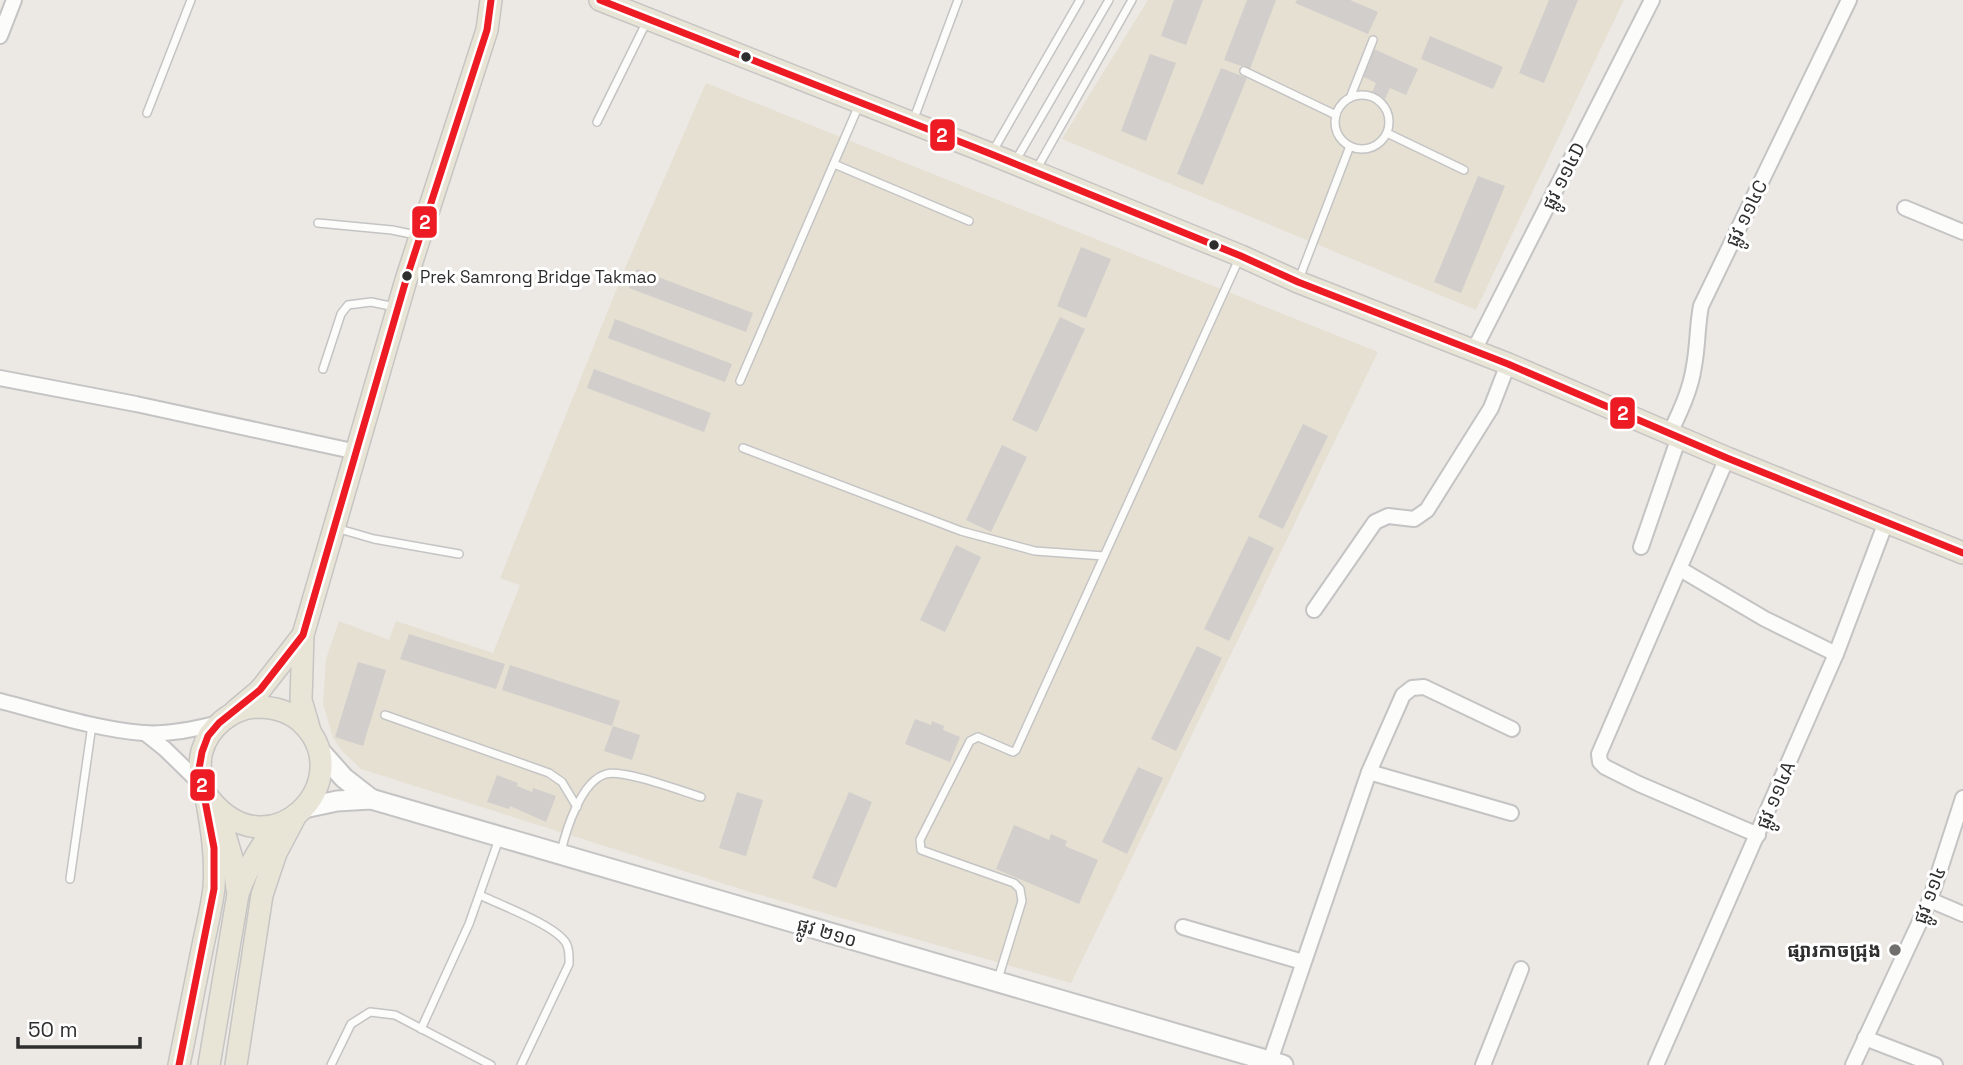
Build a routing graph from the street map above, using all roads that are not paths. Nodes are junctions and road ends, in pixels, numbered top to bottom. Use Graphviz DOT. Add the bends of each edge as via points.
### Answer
graph roads {
  1 [pos="14,0"];
  2 [pos="191,0"];
  3 [pos="491,0"];
  4 [pos="600,0"];
  5 [pos="958,0"];
  6 [pos="1080,0"];
  7 [pos="1109,0"];
  8 [pos="1132,0"];
  9 [pos="1652,0"];
  10 [pos="1849,0"];
  11 [pos="648,19"];
  12 [pos="0,36"];
  13 [pos="1373,40"];
  14 [pos="1244,71"];
  15 [pos="1350,97"];
  16 [pos="860,102"];
  17 [pos="147,113"];
  18 [pos="1336,115"];
  19 [pos="597,122"];
  20 [pos="912,123"];
  21 [pos="1387,133"];
  22 [pos="1350,146"];
  23 [pos="991,154"];
  24 [pos="834,164"];
  25 [pos="1014,164"];
  26 [pos="1464,170"];
  27 [pos="1035,172"];
  28 [pos="1905,208"];
  29 [pos="969,221"];
  30 [pos="318,223"];
  31 [pos="1963,232"];
  32 [pos="420,236"];
  33 [pos="1241,256"];
  34 [pos="1298,282"];
  35 [pos="398,307"];
  36 [pos="1474,352"];
  37 [pos="1508,363"];
  38 [pos="323,369"];
  39 [pos="0,378"];
  40 [pos="740,381"];
  41 [pos="1674,435"];
  42 [pos="743,448"];
  43 [pos="356,452"];
  44 [pos="1727,458"];
  45 [pos="1886,522"];
  46 [pos="335,527"];
  47 [pos="1641,547"];
  48 [pos="1963,553"];
  49 [pos="459,554"];
  50 [pos="1104,556"];
  51 [pos="1680,569"];
  52 [pos="1314,610"];
  53 [pos="303,635"];
  54 [pos="1836,654"];
  55 [pos="0,701"];
  56 [pos="385,715"];
  57 [pos="227,718"];
  58 [pos="92,725"];
  59 [pos="1512,729"];
  60 [pos="145,733"];
  61 [pos="314,741"];
  62 [pos="1369,772"];
  63 [pos="208,796"];
  64 [pos="701,797"];
  65 [pos="1963,798"];
  66 [pos="371,799"];
  67 [pos="577,807"];
  68 [pos="1511,813"];
  69 [pos="292,817"];
  70 [pos="1758,835"];
  71 [pos="499,837"];
  72 [pos="560,855"];
  73 [pos="69,879"];
  74 [pos="238,894"];
  75 [pos="480,895"];
  76 [pos="1930,900"];
  77 [pos="1963,914"];
  78 [pos="1183,927"];
  79 [pos="1303,962"];
  80 [pos="1521,969"];
  81 [pos="998,982"];
  82 [pos="421,1029"];
  83 [pos="1865,1038"];
  84 [pos="211,1055"];
  85 [pos="1277,1063"];
  86 [pos="179,1065"];
  87 [pos="236,1065"];
  88 [pos="331,1065"];
  89 [pos="491,1065"];
  90 [pos="521,1065"];
  91 [pos="1483,1065"];
  92 [pos="1656,1065"];
  93 [pos="1853,1065"];
  94 [pos="1935,1065"];
  1 -- 12 [label="street"];
  2 -- 17 [label="lane"];
  3 -- 32 [label="main road" via="487,30"];
  4 -- 11 [label="main road"];
  5 -- 20 [label="lane"];
  6 -- 23 [label="lane"];
  7 -- 25 [label="lane"];
  8 -- 27 [label="lane"];
  9 -- 36 [label="street, ផ្លូវ ១១៤D"];
  10 -- 41 [label="street, ផ្លូវ ១១៤C" via="1701,306 1695,367"];
  11 -- 16 [label="main road"];
  11 -- 19 [label="lane"];
  13 -- 15 [label="lane"];
  14 -- 18 [label="lane"];
  15 -- 18 [label="lane"];
  15 -- 21 [label="lane" via="1360,94 1381,102 1387,111"];
  16 -- 20 [label="main road"];
  16 -- 24 [label="lane"];
  18 -- 22 [label="lane" via="1335,127"];
  20 -- 23 [label="main road"];
  21 -- 22 [label="lane" via="1371,147"];
  21 -- 26 [label="lane"];
  22 -- 34 [label="lane"];
  23 -- 25 [label="main road"];
  24 -- 29 [label="lane"];
  24 -- 40 [label="lane"];
  25 -- 27 [label="main road"];
  27 -- 33 [label="main road"];
  28 -- 31 [label="street"];
  30 -- 32 [label="lane"];
  32 -- 35 [label="main road"];
  33 -- 34 [label="main road"];
  33 -- 50 [label="lane"];
  34 -- 36 [label="main road"];
  35 -- 38 [label="lane" via="372,302 348,305"];
  35 -- 43 [label="main road"];
  36 -- 37 [label="main road"];
  37 -- 41 [label="main road"];
  37 -- 52 [label="street" via="1491,408 1427,510 1414,519 1388,516 1376,522"];
  39 -- 43 [label="street"];
  41 -- 44 [label="main road"];
  41 -- 47 [label="street, ផ្លូវ ១១៤C"];
  42 -- 50 [label="lane" via="961,531 1035,551"];
  43 -- 46 [label="main road"];
  44 -- 45 [label="main road"];
  44 -- 51 [label="street"];
  45 -- 48 [label="main road"];
  45 -- 54 [label="street, ផ្លូវ ១១៤A"];
  46 -- 49 [label="lane"];
  46 -- 53 [label="main road"];
  50 -- 81 [label="lane" via="1016,750 978,737 970,741 920,840 922,850 1020,889 1022,901"];
  51 -- 54 [label="street"];
  51 -- 70 [label="street" via="1599,754 1600,762 1639,784"];
  53 -- 57 [label="main road" via="260,690"];
  53 -- 61 [label="main road" via="301,699"];
  54 -- 70 [label="street, ផ្លូវ ១១៤A"];
  55 -- 58 [label="street"];
  56 -- 67 [label="lane" via="549,773 562,782"];
  57 -- 60 [label="street" via="182,730"];
  57 -- 61 [label="main road" via="255,707 276,708 295,717"];
  57 -- 63 [label="main road" via="208,736 202,752 200,769"];
  58 -- 60 [label="street"];
  58 -- 73 [label="lane"];
  59 -- 62 [label="street" via="1424,687 1412,688 1403,695"];
  60 -- 63 [label="street" via="184,766"];
  61 -- 66 [label="street, ផ្លូវ ២១០" via="344,778"];
  61 -- 69 [label="main road" via="321,771 316,791"];
  62 -- 68 [label="street"];
  62 -- 79 [label="street"];
  63 -- 69 [label="main road" via="229,819 244,826 260,828"];
  63 -- 74 [label="main road" via="234,865"];
  63 -- 86 [label="main road" via="214,889"];
  64 -- 67 [label="lane" via="626,775 606,774 591,783"];
  65 -- 76 [label="street, ផ្លូវ ១១៤"];
  66 -- 69 [label="street, ផ្លូវ ២១០" via="337,801"];
  66 -- 71 [label="street, ផ្លូវ ២១០"];
  67 -- 72 [label="lane"];
  69 -- 74 [label="main road" via="253,858"];
  69 -- 87 [label="main road" via="262,895"];
  70 -- 92 [label="street, ផ្លូវ ១១៤A"];
  71 -- 72 [label="street, ផ្លូវ ២១០"];
  71 -- 75 [label="lane"];
  72 -- 81 [label="street, ផ្លូវ ២១០"];
  74 -- 84 [label="main road"];
  75 -- 82 [label="lane"];
  75 -- 90 [label="lane" via="543,925 565,942 569,953 569,964"];
  76 -- 77 [label="street"];
  76 -- 83 [label="street, ផ្លូវ ១១៤"];
  78 -- 79 [label="street"];
  79 -- 85 [label="street"];
  80 -- 91 [label="street"];
  81 -- 85 [label="street, ផ្លូវ ២១០"];
  82 -- 88 [label="lane" via="395,1015 370,1012 351,1024"];
  82 -- 89 [label="lane"];
  83 -- 93 [label="street, ផ្លូវ ១១៤"];
  83 -- 94 [label="street"];
}
